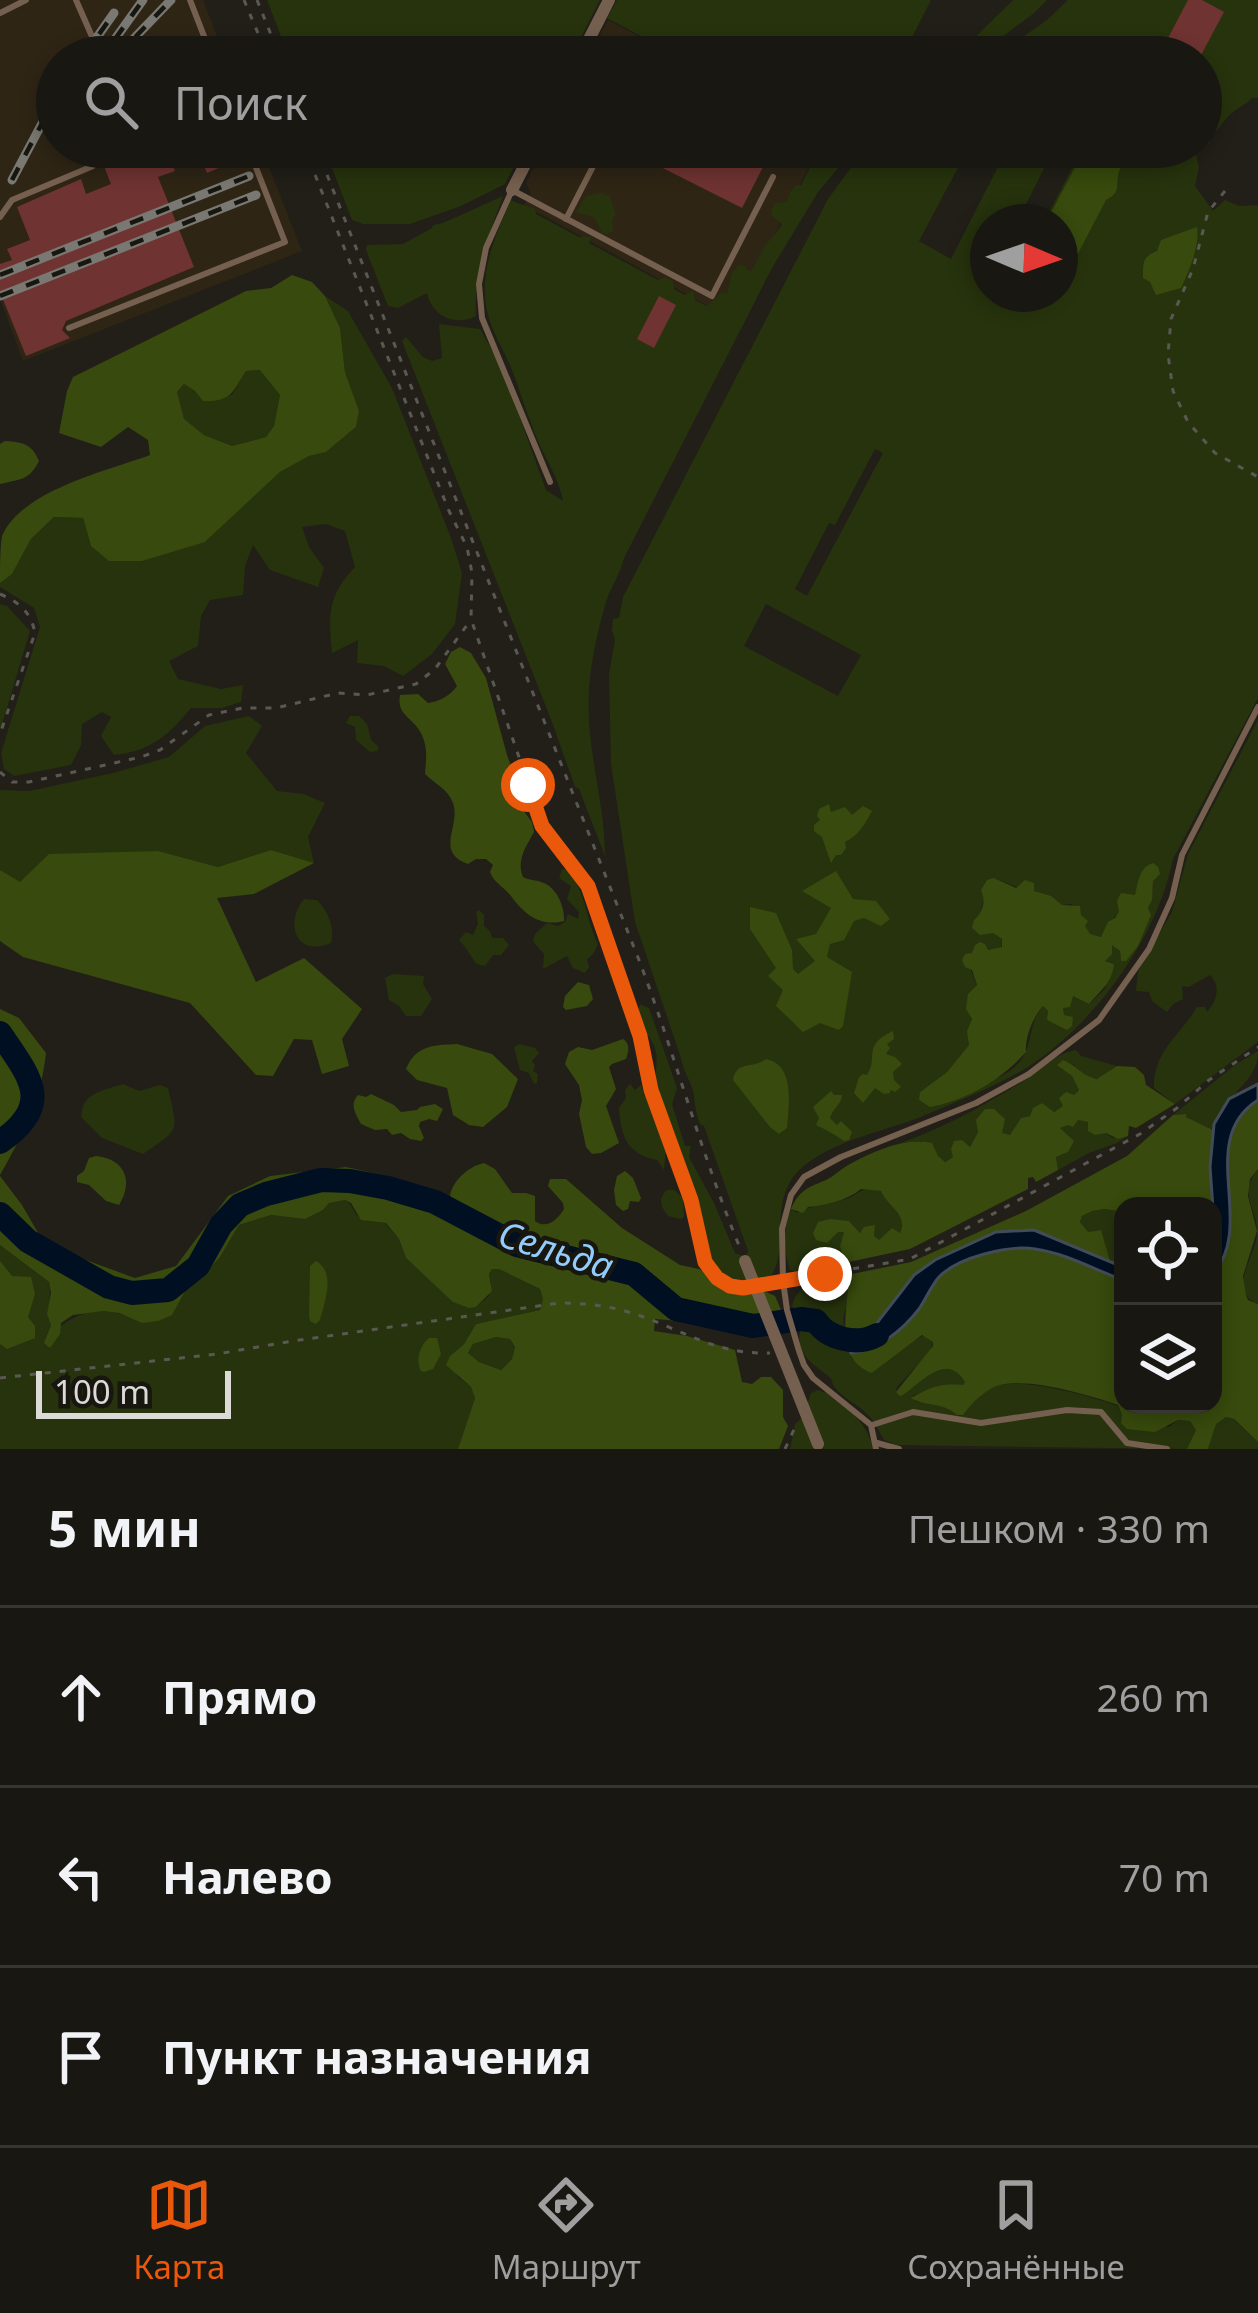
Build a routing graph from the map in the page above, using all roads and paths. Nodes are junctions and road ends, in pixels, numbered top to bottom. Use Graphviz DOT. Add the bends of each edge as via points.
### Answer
graph roads {
  1 [pos="26,0"];
  2 [pos="76,0"];
  3 [pos="190,0"];
  4 [pos="244,0"];
  5 [pos="257,0"];
  6 [pos="609,0"];
  7 [pos="0,13"];
  8 [pos="92,36"];
  9 [pos="204,36"];
  10 [pos="259,36"];
  11 [pos="272,36"];
  12 [pos="591,36"];
  13 [pos="88,168"];
  14 [pos="256,168"];
  15 [pos="312,168"];
  16 [pos="324,168"];
  17 [pos="523,168"];
  18 [pos="592,168"];
  19 [pos="773,177"];
  20 [pos="512,190"];
  21 [pos="1225,191"];
  22 [pos="0,217"];
  23 [pos="566,219"];
  24 [pos="69,328"];
  25 [pos="1258,477"];
  26 [pos="550,482"];
  27 [pos="0,594"];
  28 [pos="471,620"];
  29 [pos="1258,707"];
  30 [pos="0,734"];
  31 [pos="0,772"];
  32 [pos="1258,1047"];
  33 [pos="745,1261"];
  34 [pos="783,1281"];
  35 [pos="743,1288"];
  36 [pos="798,1349"];
  37 [pos="0,1378"];
  38 [pos="871,1425"];
  39 [pos="818,1444"];
  40 [pos="876,1446"];
  41 [pos="899,1449"];
  42 [pos="1167,1449"];
  1 -- 7 [label="lane"];
  2 -- 8 [label="lane"];
  3 -- 9 [label="lane"];
  4 -- 10 [label="path"];
  5 -- 11 [label="path"];
  6 -- 12 [label="street"];
  13 -- 22 [label="lane" via="12,200"];
  14 -- 24 [label="lane" via="285,242"];
  15 -- 28 [label="path" via="466,547"];
  16 -- 33 [label="path" via="639,960"];
  17 -- 20 [label="street"];
  18 -- 23 [label="lane"];
  19 -- 23 [label="lane" via="712,296"];
  20 -- 23 [label="lane"];
  20 -- 26 [label="lane" via="486,248 482,318"];
  21 -- 25 [label="path" via="1208,212 1171,319 1168,355 1188,422 1215,453"];
  27 -- 30 [label="path" via="26,610 34,632"];
  28 -- 31 [label="path" via="416,684 209,715 141,758 29,782"];
  28 -- 35 [label="path" via="542,826 588,886 705,1262 717,1278"];
  29 -- 34 [label="lane" via="1182,855 1149,949 1099,1020 976,1103 803,1177 785,1211"];
  32 -- 34 [label="path" via="1140,1134 910,1259"];
  33 -- 39 [label="street, bridge"];
  34 -- 36 [label="lane"];
  36 -- 37 [label="path" via="728,1351 627,1312 559,1304"];
  36 -- 38 [label="lane" via="813,1378"];
  38 -- 40 [label="lane"];
  38 -- 42 [label="lane" via="913,1412 981,1424 1086,1410 1101,1412 1127,1443"];
  40 -- 41 [label="lane"];
}
